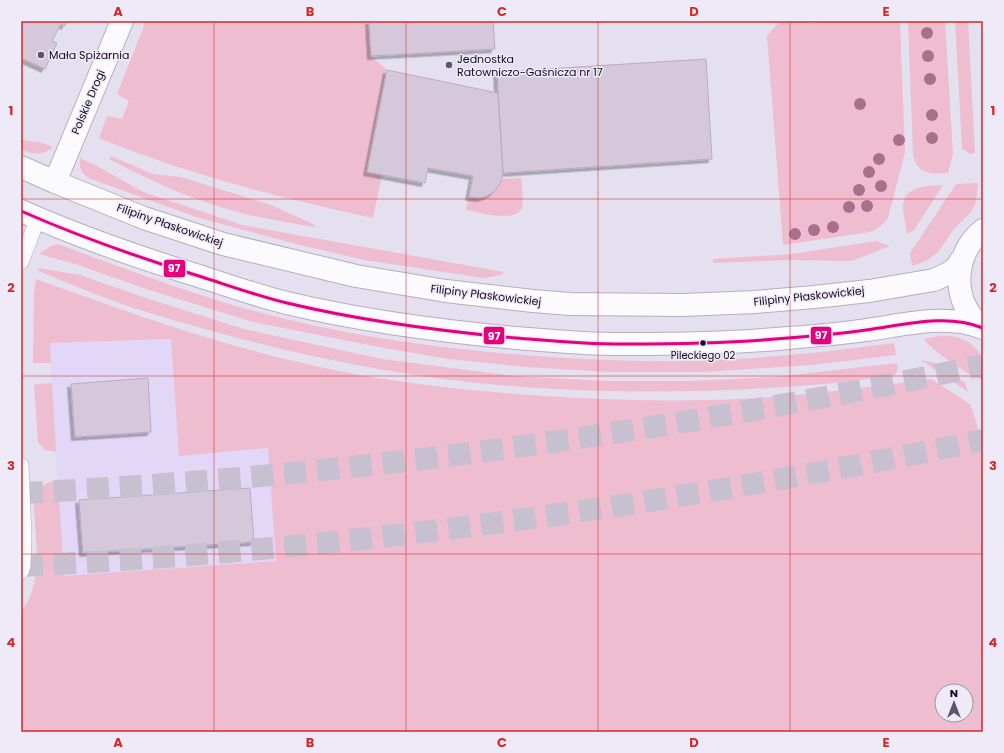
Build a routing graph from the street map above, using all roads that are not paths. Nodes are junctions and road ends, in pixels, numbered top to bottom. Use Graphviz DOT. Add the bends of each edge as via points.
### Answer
graph roads {
  1 [pos="122,21"];
  2 [pos="21,167"];
  3 [pos="55,182"];
  4 [pos="30,215"];
  5 [pos="983,230"];
  6 [pos="962,260"];
  7 [pos="21,262"];
  8 [pos="983,327"];
  9 [pos="21,465"];
  10 [pos="21,572"];
  1 -- 3 [label="main road, Polskie Drogi"];
  2 -- 3 [label="main road, Filipiny Płaskowickiej"];
  3 -- 6 [label="main road, Filipiny Płaskowickiej" via="144,218 223,244 356,276 446,291 533,301 683,306 807,298 934,280 949,273"];
  4 -- 7 [label="lane"];
  4 -- 8 [label="main road" via="120,251 286,303 424,328 600,344 657,344 789,338 942,320"];
  5 -- 6 [label="main road" via="970,243"];
  6 -- 8 [label="main road" via="959,272 960,292 968,311"];
  9 -- 10 [label="lane" via="24,566"];
}
